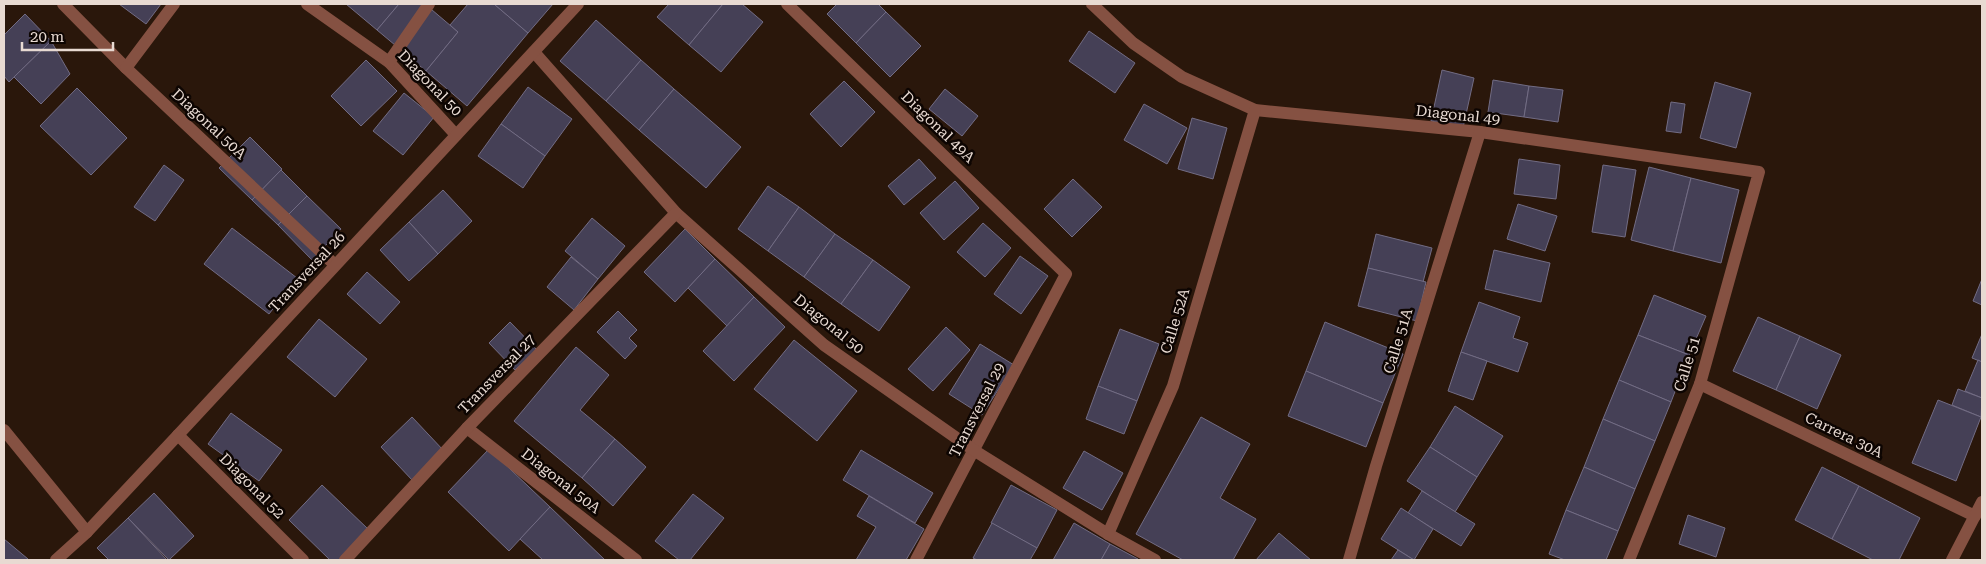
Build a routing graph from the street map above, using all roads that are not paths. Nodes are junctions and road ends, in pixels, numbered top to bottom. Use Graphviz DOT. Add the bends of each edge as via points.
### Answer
graph roads {
  1 [pos="63,4"];
  2 [pos="174,4"];
  3 [pos="307,4"];
  4 [pos="429,4"];
  5 [pos="578,4"];
  6 [pos="787,4"];
  7 [pos="1092,4"];
  8 [pos="534,52"];
  9 [pos="389,62"];
  10 [pos="126,68"];
  11 [pos="1255,110"];
  12 [pos="1480,132"];
  13 [pos="456,134"];
  14 [pos="1759,172"];
  15 [pos="676,214"];
  16 [pos="335,266"];
  17 [pos="1066,274"];
  18 [pos="1700,384"];
  19 [pos="467,428"];
  20 [pos="4,430"];
  21 [pos="178,435"];
  22 [pos="975,451"];
  23 [pos="1982,502"];
  24 [pos="1975,516"];
  25 [pos="87,532"];
  26 [pos="1108,534"];
  27 [pos="56,560"];
  28 [pos="303,560"];
  29 [pos="345,560"];
  30 [pos="636,560"];
  31 [pos="916,560"];
  32 [pos="1155,560"];
  33 [pos="1349,560"];
  34 [pos="1629,560"];
  35 [pos="1952,560"];
  1 -- 10 [label="street, Diagonal 50A"];
  2 -- 10 [label="street"];
  3 -- 9 [label="street, Diagonal 50"];
  4 -- 9 [label="street"];
  5 -- 8 [label="street, Transversal 26"];
  6 -- 17 [label="street, Diagonal 49A"];
  7 -- 11 [label="street, Diagonal 49" via="1133,43 1182,77"];
  8 -- 13 [label="street, Transversal 26"];
  8 -- 15 [label="street, Diagonal 50"];
  9 -- 13 [label="street, Diagonal 50"];
  10 -- 16 [label="street, Diagonal 50A"];
  11 -- 12 [label="street, Diagonal 49"];
  11 -- 26 [label="street, Calle 52A" via="1173,386"];
  12 -- 14 [label="street, Diagonal 49"];
  12 -- 33 [label="street, Calle 51A"];
  13 -- 16 [label="street, Transversal 26"];
  14 -- 18 [label="street, Calle 51"];
  15 -- 19 [label="street, Transversal 27"];
  15 -- 22 [label="street, Diagonal 50" via="824,345"];
  16 -- 21 [label="street, Transversal 26"];
  17 -- 22 [label="street, Transversal 29"];
  18 -- 24 [label="street, Carrera 30A"];
  18 -- 34 [label="street, Calle 51"];
  19 -- 29 [label="street, Transversal 27"];
  19 -- 30 [label="street, Diagonal 50A"];
  20 -- 25 [label="street"];
  21 -- 25 [label="street, Transversal 26"];
  21 -- 28 [label="street, Diagonal 52"];
  22 -- 26 [label="street, Diagonal 50"];
  22 -- 31 [label="street, Transversal 29"];
  23 -- 24 [label="street"];
  24 -- 35 [label="street"];
  25 -- 27 [label="street, Transversal 26"];
  26 -- 32 [label="street, Diagonal 50"];
}
